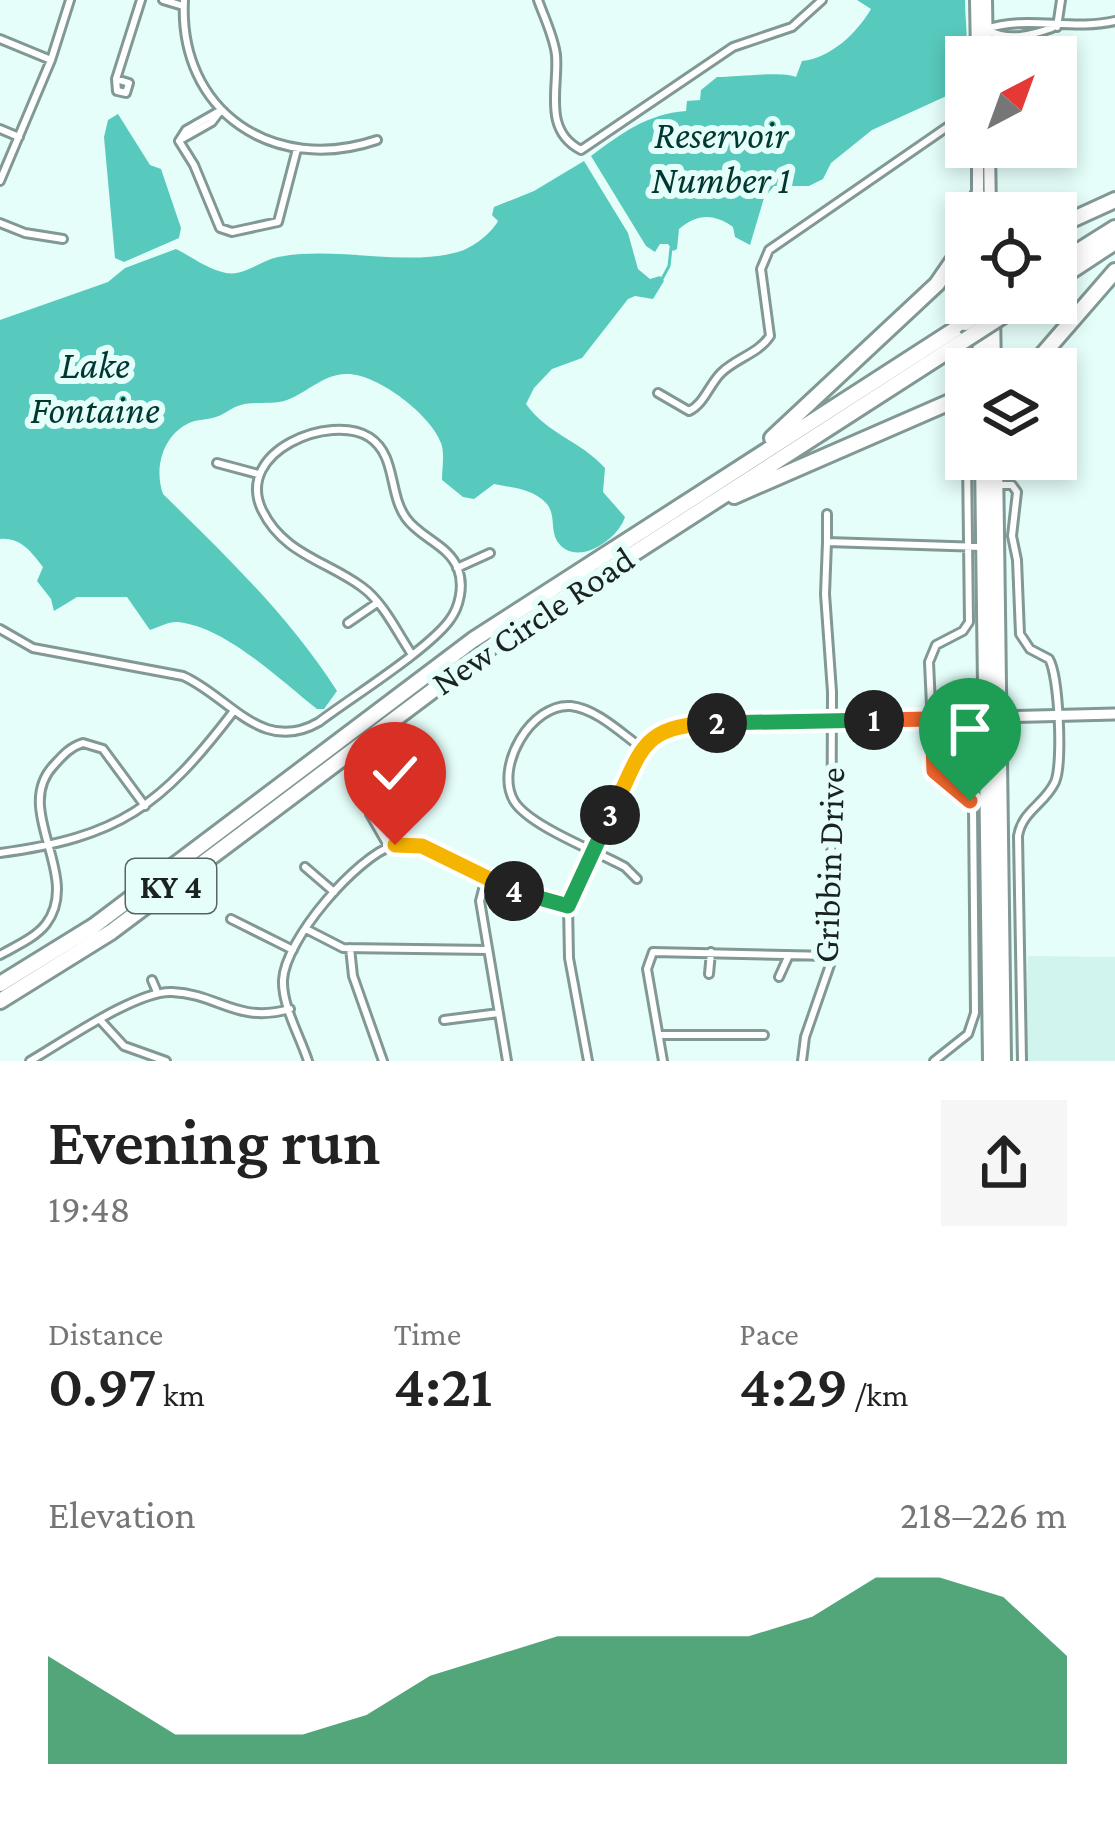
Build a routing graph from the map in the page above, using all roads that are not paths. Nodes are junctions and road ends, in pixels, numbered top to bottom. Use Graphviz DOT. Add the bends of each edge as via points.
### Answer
graph roads {
  1 [pos="70,0"];
  2 [pos="140,0"];
  3 [pos="164,0"];
  4 [pos="538,0"];
  5 [pos="822,0"];
  6 [pos="976,0"];
  7 [pos="986,0"];
  8 [pos="1061,0"];
  9 [pos="183,3"];
  10 [pos="1115,21"];
  11 [pos="1057,27"];
  12 [pos="981,29"];
  13 [pos="980,36"];
  14 [pos="982,36"];
  15 [pos="0,39"];
  16 [pos="52,59"];
  17 [pos="116,79"];
  18 [pos="221,110"];
  19 [pos="0,129"];
  20 [pos="945,129"];
  21 [pos="19,137"];
  22 [pos="377,140"];
  23 [pos="297,149"];
  24 [pos="0,182"];
  25 [pos="1115,200"];
  26 [pos="1077,217"];
  27 [pos="0,223"];
  28 [pos="1115,228"];
  29 [pos="63,238"];
  30 [pos="1115,242"];
  31 [pos="1077,252"];
  32 [pos="1077,267"];
  33 [pos="1115,271"];
  34 [pos="945,274"];
  35 [pos="962,324"];
  36 [pos="983,324"];
  37 [pos="1048,348"];
  38 [pos="658,393"];
  39 [pos="945,405"];
  40 [pos="217,463"];
  41 [pos="258,474"];
  42 [pos="972,480"];
  43 [pos="983,480"];
  44 [pos="995,480"];
  45 [pos="995,485"];
  46 [pos="827,514"];
  47 [pos="671,520"];
  48 [pos="827,542"];
  49 [pos="983,547"];
  50 [pos="490,553"];
  51 [pos="458,568"];
  52 [pos="377,603"];
  53 [pos="998,608"];
  54 [pos="1019,610"];
  55 [pos="348,623"];
  56 [pos="0,629"];
  57 [pos="411,653"];
  58 [pos="234,711"];
  59 [pos="1115,714"];
  60 [pos="1056,716"];
  61 [pos="994,717"];
  62 [pos="932,719"];
  63 [pos="832,721"];
  64 [pos="642,748"];
  65 [pos="145,806"];
  66 [pos="370,814"];
  67 [pos="49,847"];
  68 [pos="388,847"];
  69 [pos="592,849"];
  70 [pos="0,853"];
  71 [pos="991,865"];
  72 [pos="974,866"];
  73 [pos="305,867"];
  74 [pos="486,878"];
  75 [pos="637,879"];
  76 [pos="334,892"];
  77 [pos="568,906"];
  78 [pos="231,919"];
  79 [pos="306,929"];
  80 [pos="350,948"];
  81 [pos="293,950"];
  82 [pos="488,950"];
  83 [pos="711,952"];
  84 [pos="0,955"];
  85 [pos="789,955"];
  86 [pos="831,956"];
  87 [pos="1013,957"];
  88 [pos="710,974"];
  89 [pos="779,977"];
  90 [pos="152,980"];
  91 [pos="0,984"];
  92 [pos="158,992"];
  93 [pos="0,1001"];
  94 [pos="290,1009"];
  95 [pos="499,1013"];
  96 [pos="445,1020"];
  97 [pos="101,1021"];
  98 [pos="659,1035"];
  99 [pos="764,1035"];
  100 [pos="30,1061"];
  101 [pos="166,1061"];
  102 [pos="308,1061"];
  103 [pos="383,1061"];
  104 [pos="507,1061"];
  105 [pos="588,1061"];
  106 [pos="663,1061"];
  107 [pos="802,1061"];
  108 [pos="934,1061"];
  109 [pos="991,1061"];
  110 [pos="1003,1061"];
  111 [pos="1022,1061"];
  1 -- 16 [label="street"];
  2 -- 17 [label="street"];
  3 -- 9 [label="street"];
  4 -- 5 [label="street" via="556,51 552,102 566,137 581,150 733,47 792,27"];
  6 -- 12 [label="main road"];
  7 -- 12 [label="main road"];
  8 -- 11 [label="street"];
  9 -- 18 [label="street" via="193,64"];
  10 -- 11 [label="street"];
  11 -- 12 [label="street" via="1021,36"];
  12 -- 13 [label="main road"];
  12 -- 14 [label="main road"];
  15 -- 16 [label="street"];
  16 -- 21 [label="street"];
  18 -- 23 [label="street" via="253,134"];
  18 -- 23 [label="street" via="179,141 220,228 278,222"];
  19 -- 21 [label="street"];
  20 -- 38 [label="street" via="770,250 760,269 770,336 724,370 698,407 689,411"];
  21 -- 24 [label="street"];
  22 -- 23 [label="street" via="342,150"];
  25 -- 26 [label="highway"];
  27 -- 29 [label="street"];
  28 -- 31 [label="highway"];
  30 -- 32 [label="highway"];
  33 -- 37 [label="highway"];
  34 -- 47 [label="highway" via="779,432"];
  35 -- 47 [label="highway, New Circle Road / KY 4, bridge"];
  36 -- 47 [label="highway, New Circle Road / KY 4, bridge"];
  39 -- 47 [label="highway"];
  40 -- 41 [label="street"];
  41 -- 51 [label="street" via="287,444 342,429 365,435 385,454 406,519"];
  41 -- 52 [label="street" via="261,506 277,530"];
  42 -- 49 [label="street"];
  43 -- 49 [label="highway"];
  44 -- 45 [label="highway"];
  45 -- 49 [label="highway"];
  45 -- 54 [label="street" via="1017,491"];
  46 -- 48 [label="street, Gribbin Drive"];
  47 -- 91 [label="highway, New Circle Road / KY 4" via="473,640 94,926"];
  47 -- 93 [label="highway, New Circle Road / KY 4" via="111,932"];
  48 -- 49 [label="street"];
  48 -- 63 [label="street, Gribbin Drive"];
  49 -- 53 [label="highway"];
  49 -- 61 [label="highway"];
  49 -- 62 [label="street" via="969,622 932,650"];
  50 -- 51 [label="street"];
  51 -- 57 [label="street" via="452,617"];
  52 -- 55 [label="street"];
  52 -- 57 [label="street"];
  53 -- 54 [label="street"];
  53 -- 61 [label="highway"];
  54 -- 60 [label="street" via="1022,642 1054,667"];
  56 -- 58 [label="street" via="33,648 175,673"];
  57 -- 58 [label="street" via="307,728 273,732"];
  58 -- 65 [label="street" via="191,766"];
  59 -- 60 [label="main road"];
  60 -- 61 [label="main road"];
  60 -- 87 [label="street" via="1057,777 1018,830"];
  61 -- 62 [label="street"];
  61 -- 71 [label="highway"];
  61 -- 87 [label="highway"];
  62 -- 63 [label="street"];
  62 -- 72 [label="street" via="934,771 972,805"];
  63 -- 64 [label="street" via="680,724"];
  63 -- 86 [label="street, Gribbin Drive"];
  64 -- 69 [label="street"];
  64 -- 69 [label="street" via="572,706 549,710 526,730 509,772 513,798 526,814"];
  65 -- 67 [label="street" via="109,828"];
  65 -- 67 [label="street" via="104,749 78,744 40,786"];
  66 -- 68 [label="street"];
  67 -- 70 [label="street"];
  67 -- 84 [label="street" via="57,884 52,914 39,932"];
  68 -- 74 [label="street" via="422,846"];
  68 -- 76 [label="street"];
  69 -- 75 [label="street"];
  69 -- 77 [label="street"];
  71 -- 72 [label="street"];
  71 -- 109 [label="highway"];
  72 -- 108 [label="street" via="974,1023"];
  73 -- 76 [label="street"];
  74 -- 77 [label="street"];
  74 -- 82 [label="street" via="480,901"];
  76 -- 79 [label="street"];
  77 -- 105 [label="street"];
  78 -- 81 [label="street"];
  79 -- 80 [label="street"];
  79 -- 81 [label="street"];
  80 -- 82 [label="street"];
  80 -- 103 [label="street"];
  81 -- 94 [label="street" via="283,978"];
  82 -- 95 [label="street"];
  83 -- 85 [label="street"];
  83 -- 88 [label="street"];
  83 -- 98 [label="street" via="663,949 650,956"];
  85 -- 86 [label="street"];
  85 -- 89 [label="street"];
  86 -- 107 [label="street, Gribbin Drive"];
  87 -- 110 [label="highway"];
  87 -- 111 [label="street"];
  90 -- 92 [label="street"];
  92 -- 94 [label="street" via="257,1016"];
  92 -- 97 [label="street"];
  94 -- 102 [label="street"];
  95 -- 96 [label="street"];
  95 -- 104 [label="street"];
  97 -- 100 [label="street"];
  97 -- 101 [label="street" via="118,1043"];
  98 -- 99 [label="street"];
  98 -- 106 [label="street"];
}
